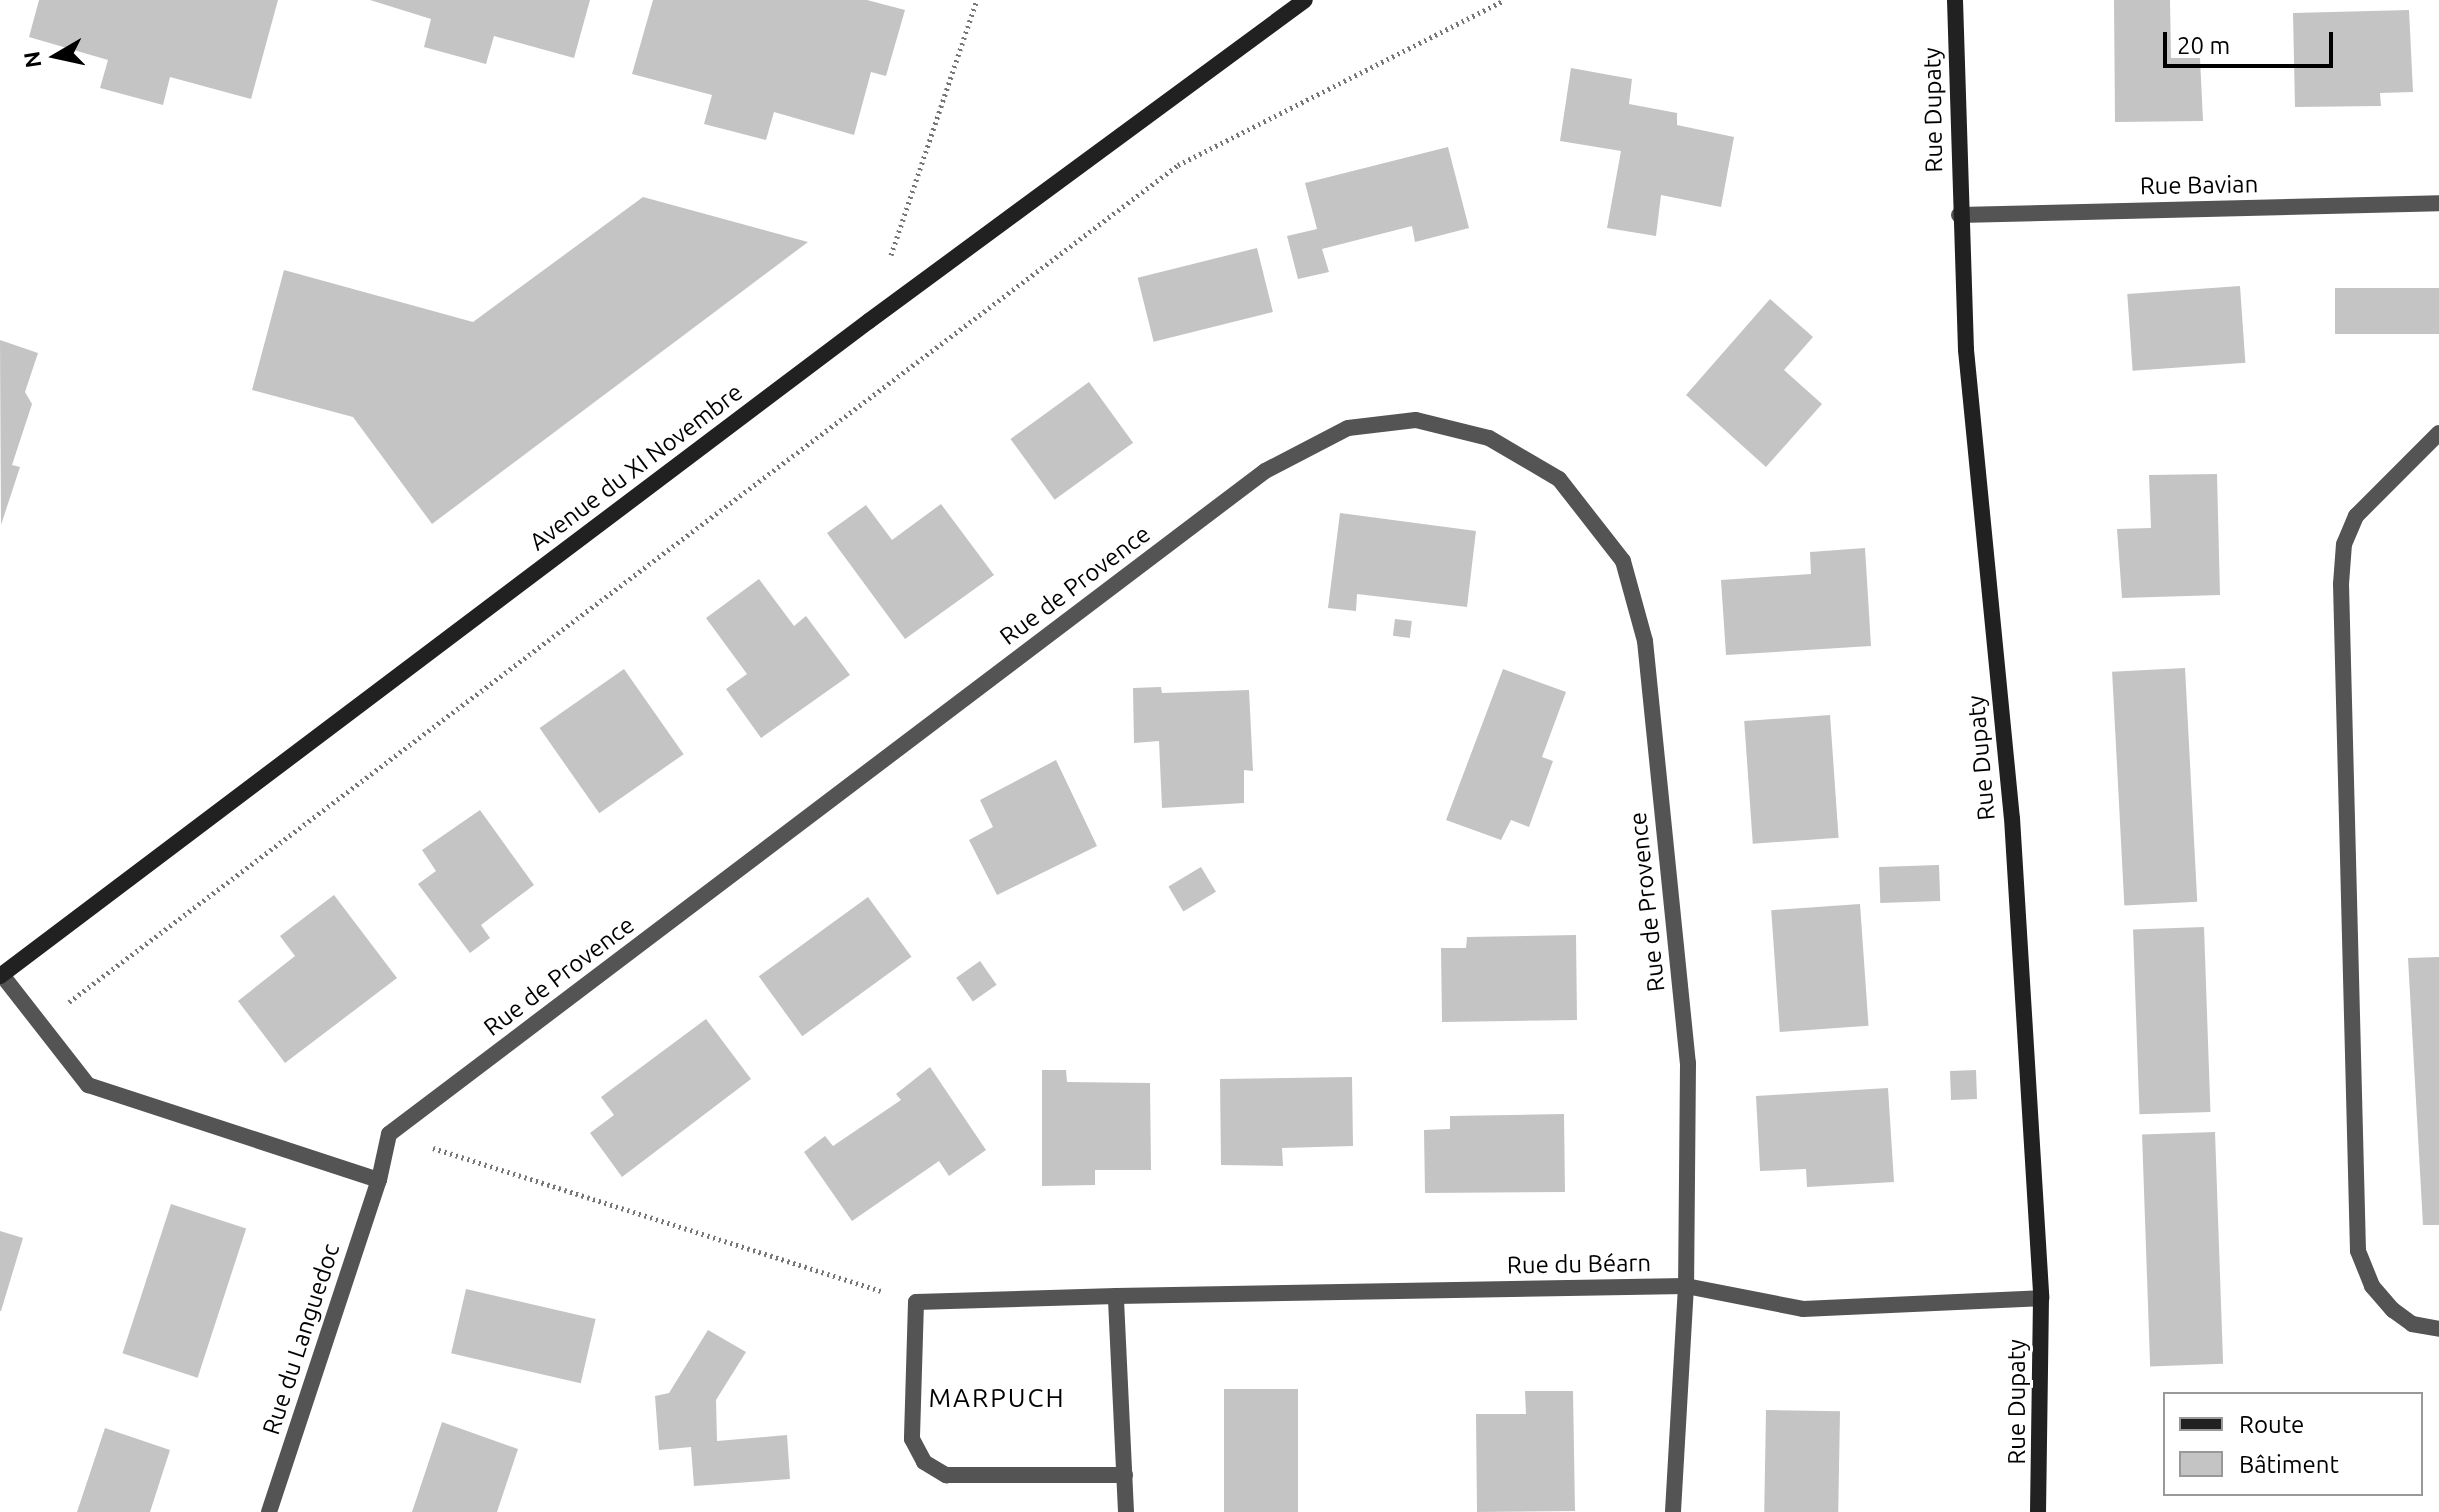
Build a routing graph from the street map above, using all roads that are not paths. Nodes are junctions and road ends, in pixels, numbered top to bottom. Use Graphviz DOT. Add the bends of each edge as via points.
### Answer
graph roads {
  1 [pos="1305,0"];
  2 [pos="1955,0"];
  3 [pos="2439,203"];
  4 [pos="1959,215"];
  5 [pos="2439,433"];
  6 [pos="1,976"];
  7 [pos="379,1180"];
  8 [pos="1686,1286"];
  9 [pos="1116,1296"];
  10 [pos="2041,1298"];
  11 [pos="2439,1329"];
  12 [pos="1125,1475"];
  13 [pos="269,1512"];
  14 [pos="1126,1512"];
  15 [pos="1673,1512"];
  16 [pos="2038,1512"];
  1 -- 6 [label="main road, Avenue du XI Novembre" via="869,321"];
  2 -- 4 [label="main road, Rue Dupaty"];
  3 -- 4 [label="street, Rue Bavian"];
  4 -- 10 [label="main road, Rue Dupaty" via="1966,350 2012,818"];
  5 -- 11 [label="street" via="2356,516 2344,544 2341,584 2358,1251 2372,1286 2393,1310 2412,1324"];
  6 -- 7 [label="street" via="88,1085"];
  7 -- 8 [label="street, Rue de Provence" via="389,1134 1265,471 1348,428 1416,420 1489,438 1559,479 1623,561 1645,641 1688,1063"];
  7 -- 13 [label="street, Rue du Languedoc"];
  8 -- 9 [label="street, Rue du Béarn"];
  8 -- 10 [label="street, Rue du Béarn" via="1803,1309"];
  8 -- 15 [label="street"];
  9 -- 12 [label="street"];
  9 -- 12 [label="street, Rue du Béarn" via="916,1302 912,1439 924,1462 946,1475"];
  10 -- 16 [label="main road, Rue Dupaty"];
  12 -- 14 [label="street"];
}
